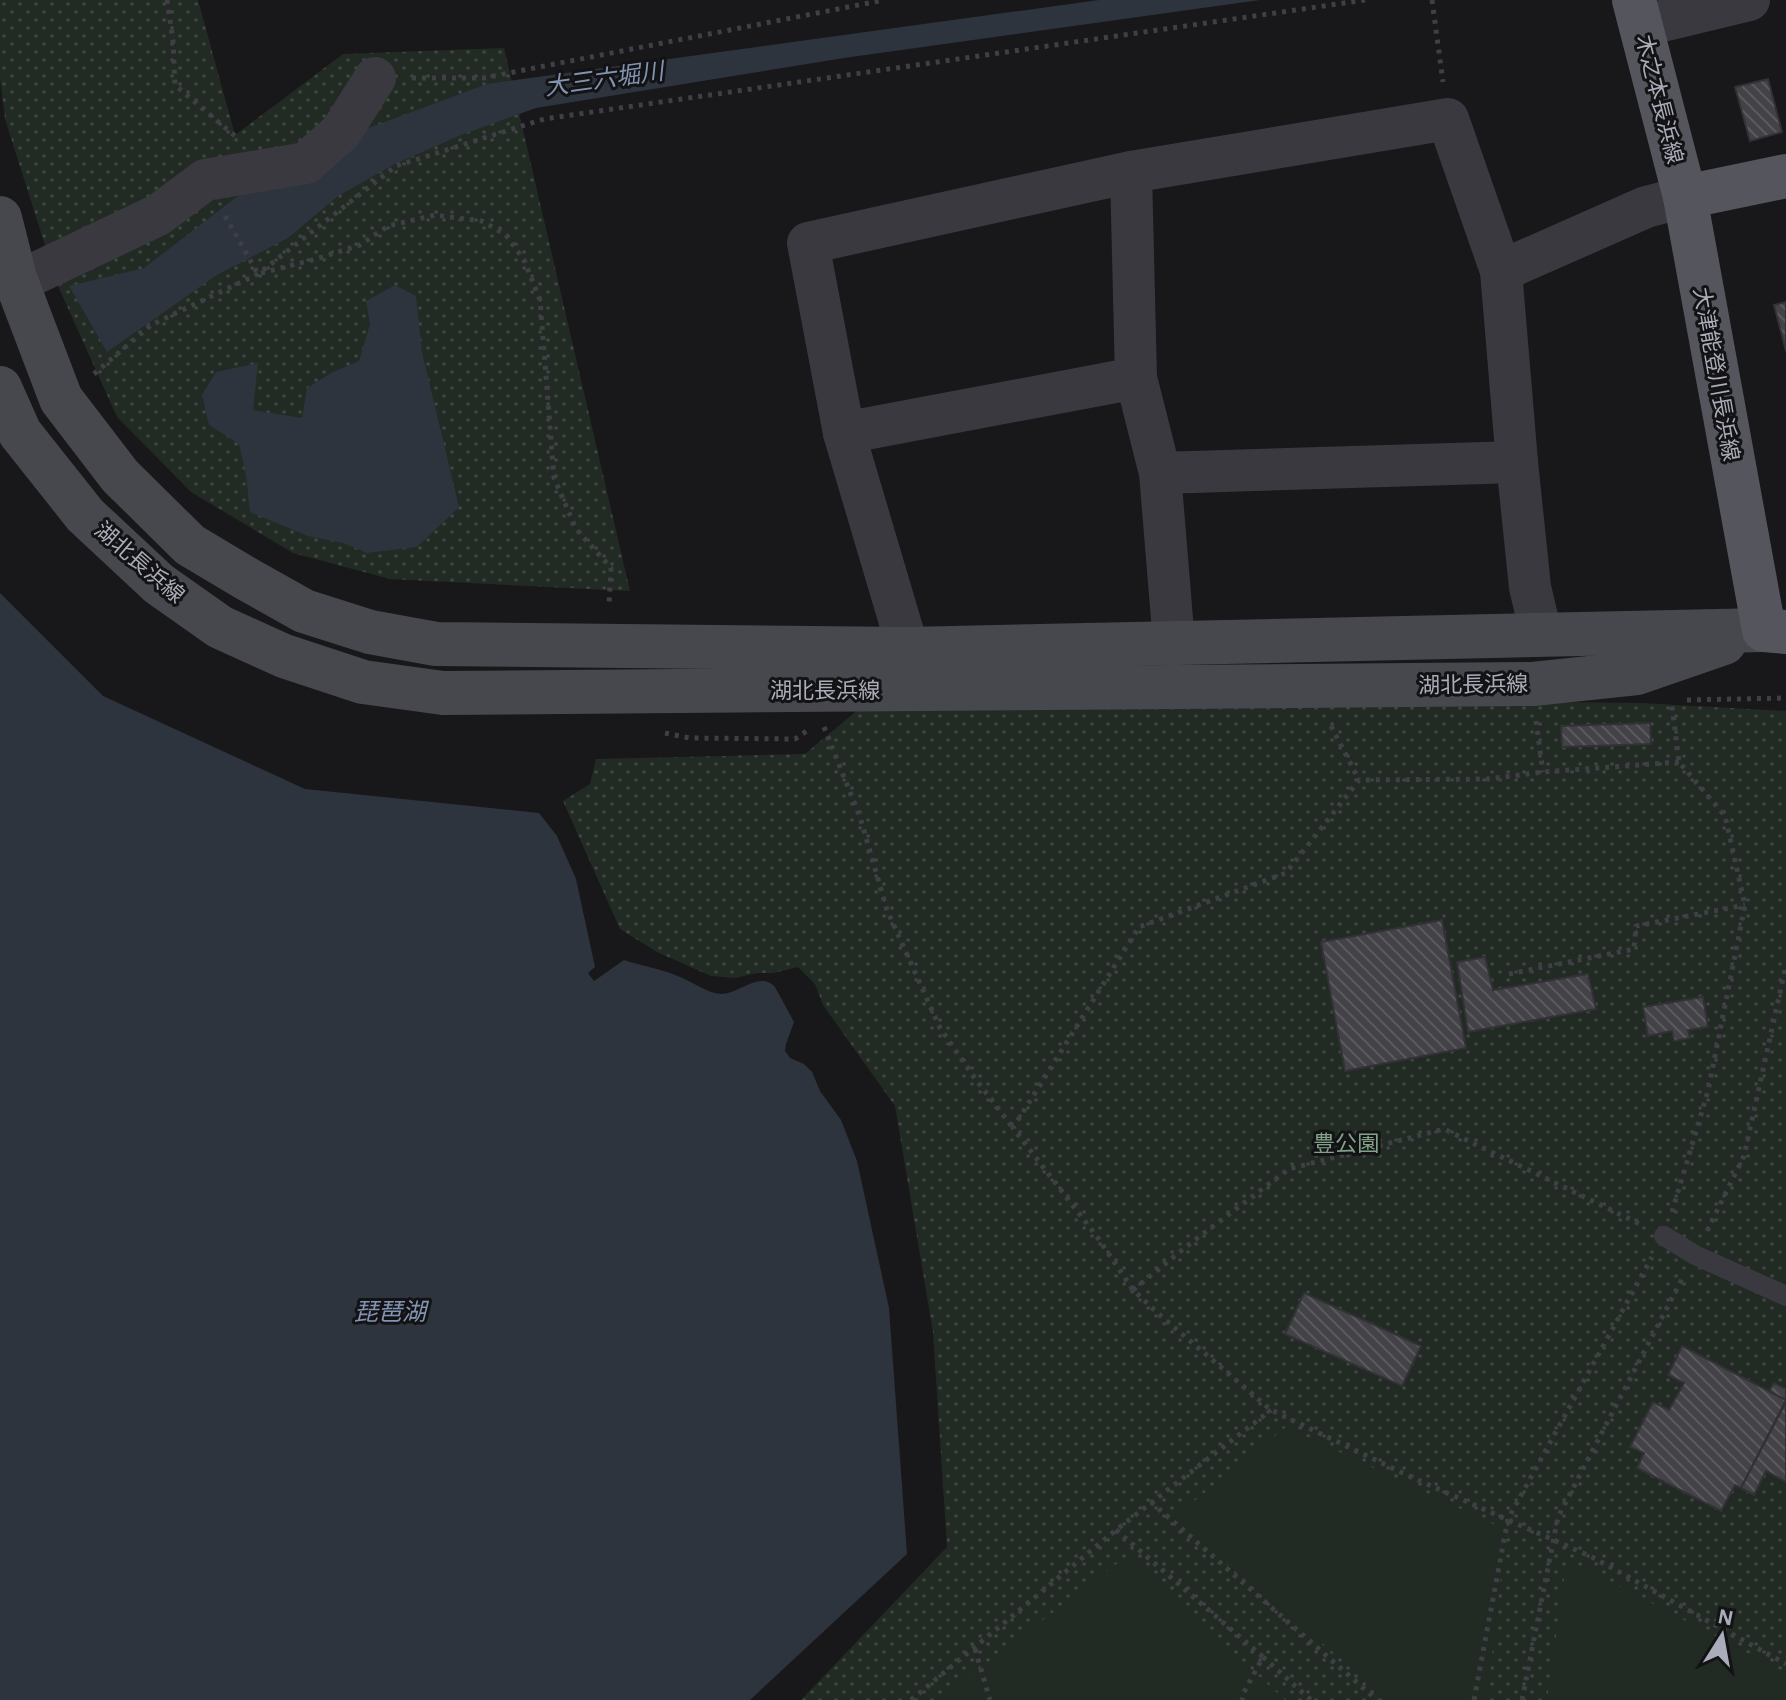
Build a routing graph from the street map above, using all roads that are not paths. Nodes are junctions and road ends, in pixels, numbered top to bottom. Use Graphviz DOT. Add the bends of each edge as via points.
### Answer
graph roads {
  1 [pos="1749,0"];
  2 [pos="1638,13"];
  3 [pos="375,78"];
  4 [pos="1131,172"];
  5 [pos="1786,176"];
  6 [pos="1685,197"];
  7 [pos="0,218"];
  8 [pos="1501,271"];
  9 [pos="15,278"];
  10 [pos="1136,378"];
  11 [pos="0,388"];
  12 [pos="844,433"];
  13 [pos="1517,462"];
  14 [pos="1160,473"];
  15 [pos="1775,631"];
  16 [pos="1541,634"];
  17 [pos="1174,643"];
  18 [pos="908,649"];
  19 [pos="1664,1236"];
  20 [pos="1786,1296"];
  1 -- 2 [label="street"];
  2 -- 6 [label="main road, 木之本長浜線"];
  3 -- 9 [label="street" via="341,132 306,163 208,185 158,215"];
  4 -- 8 [label="street" via="1448,119"];
  4 -- 10 [label="street"];
  4 -- 12 [label="street" via="808,243"];
  5 -- 6 [label="main road"];
  6 -- 8 [label="street" via="1646,207"];
  6 -- 15 [label="main road, 大津能登川長浜線"];
  7 -- 9 [label="main road, 湖北長浜線"];
  8 -- 13 [label="street"];
  9 -- 18 [label="main road, 湖北長浜線" via="61,399 120,476 190,545 304,611 370,632 436,644"];
  10 -- 12 [label="street"];
  10 -- 14 [label="street"];
  11 -- 15 [label="main road, 湖北長浜線" via="20,433 85,515 159,584 220,627 284,656 363,682 443,693 1533,684 1637,673"];
  12 -- 18 [label="street"];
  13 -- 14 [label="street"];
  13 -- 16 [label="street" via="1530,587"];
  14 -- 17 [label="street"];
  15 -- 16 [label="main road, 湖北長浜線"];
  16 -- 17 [label="main road, 湖北長浜線"];
  17 -- 18 [label="main road, 湖北長浜線"];
  19 -- 20 [label="lane"];
}
